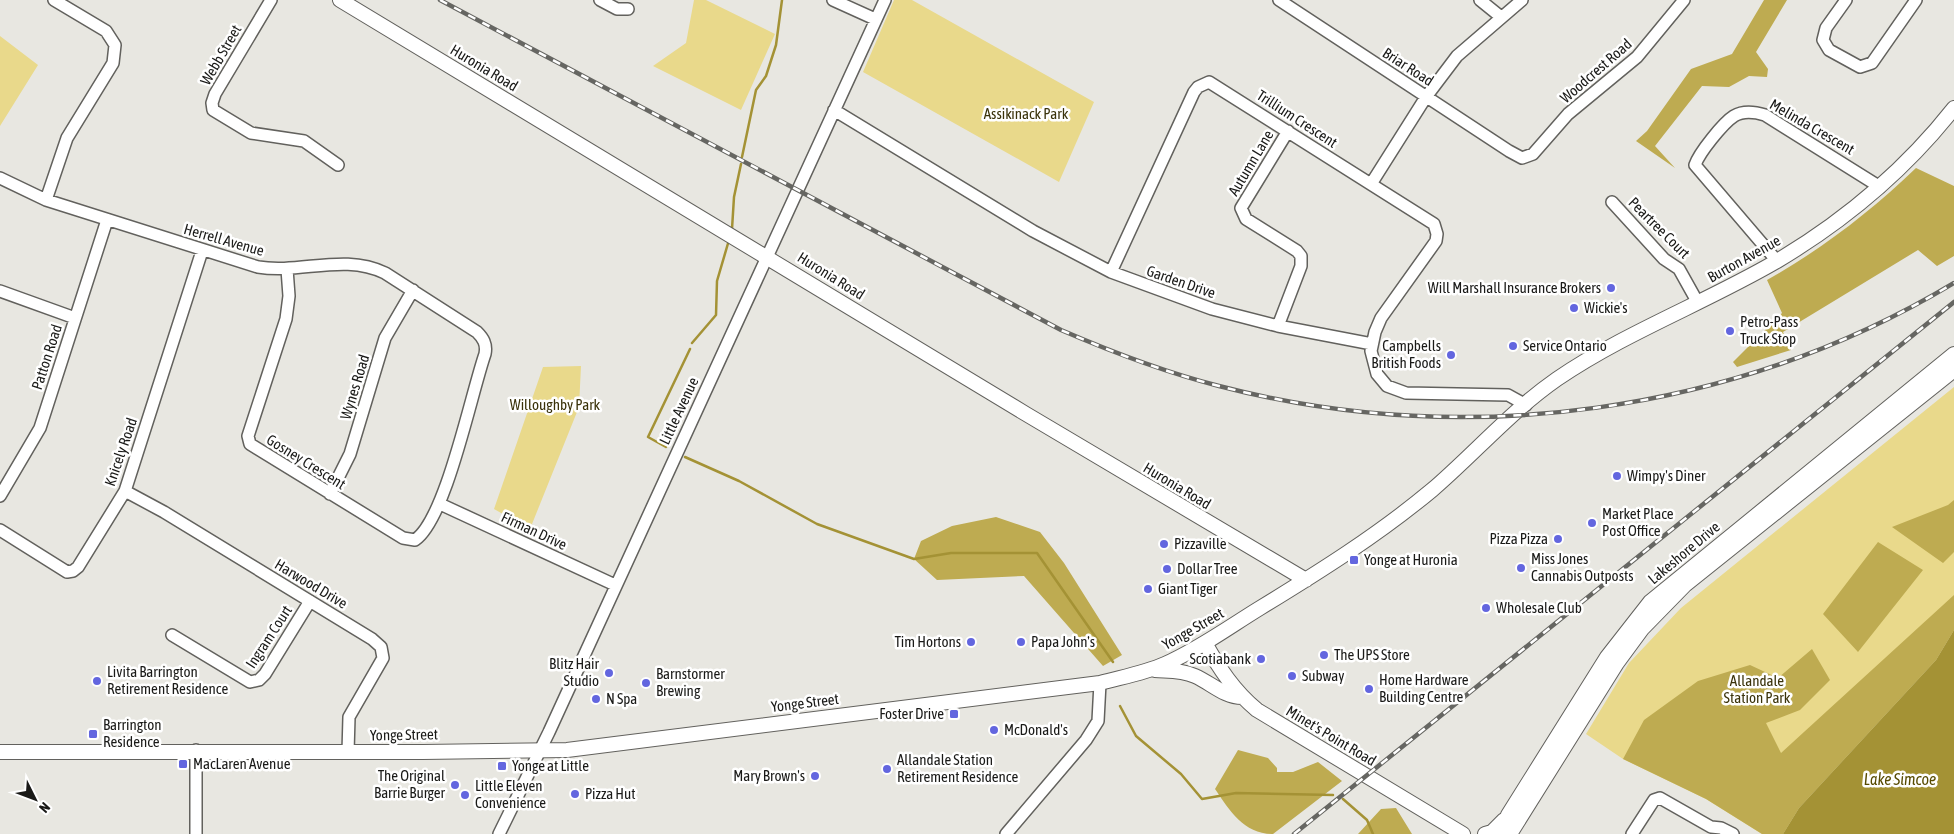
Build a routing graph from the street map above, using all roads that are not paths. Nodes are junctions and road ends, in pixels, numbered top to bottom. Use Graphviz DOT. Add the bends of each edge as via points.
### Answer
graph roads {
  1 [pos="54,0"];
  2 [pos="270,0"];
  3 [pos="340,0"];
  4 [pos="600,0"];
  5 [pos="833,0"];
  6 [pos="885,0"];
  7 [pos="1279,0"];
  8 [pos="1480,0"];
  9 [pos="1522,0"];
  10 [pos="1684,0"];
  11 [pos="1846,0"];
  12 [pos="1916,0"];
  13 [pos="628,9"];
  14 [pos="1501,18"];
  15 [pos="875,20"];
  16 [pos="1426,97"];
  17 [pos="1954,108"];
  18 [pos="834,110"];
  19 [pos="1288,131"];
  20 [pos="1522,158"];
  21 [pos="338,165"];
  22 [pos="0,178"];
  23 [pos="1371,184"];
  24 [pos="1880,186"];
  25 [pos="46,200"];
  26 [pos="1612,202"];
  27 [pos="107,220"];
  28 [pos="202,251"];
  29 [pos="766,256"];
  30 [pos="1777,261"];
  31 [pos="287,269"];
  32 [pos="1110,272"];
  33 [pos="413,290"];
  34 [pos="0,291"];
  35 [pos="1698,302"];
  36 [pos="75,318"];
  37 [pos="1278,326"];
  38 [pos="1372,344"];
  39 [pos="1954,354"];
  40 [pos="1954,370"];
  41 [pos="1526,405"];
  42 [pos="126,491"];
  43 [pos="330,494"];
  44 [pos="0,496"];
  45 [pos="440,504"];
  46 [pos="0,530"];
  47 [pos="1306,580"];
  48 [pos="616,585"];
  49 [pos="310,601"];
  50 [pos="172,635"];
  51 [pos="1205,643"];
  52 [pos="1149,670"];
  53 [pos="1100,683"];
  54 [pos="1242,697"];
  55 [pos="196,750"];
  56 [pos="539,750"];
  57 [pos="0,752"];
  58 [pos="348,752"];
  59 [pos="1508,816"];
  60 [pos="501,833"];
  61 [pos="196,834"];
  62 [pos="1006,834"];
  63 [pos="1463,834"];
  64 [pos="1485,834"];
  65 [pos="1500,834"];
  66 [pos="1510,834"];
  67 [pos="1632,834"];
  68 [pos="1733,834"];
  1 -- 25 [label="street" via="106,31 115,46 112,63 67,138"];
  2 -- 21 [label="street, Webb Street" via="216,94 213,110 251,133 304,141"];
  3 -- 29 [label="main road, Huronia Road"];
  4 -- 13 [label="street" via="617,9"];
  5 -- 15 [label="street"];
  6 -- 15 [label="street, Little Avenue"];
  7 -- 16 [label="street, Briar Road"];
  8 -- 14 [label="street"];
  9 -- 14 [label="street"];
  10 -- 20 [label="street, Woodcrest Road" via="1637,58 1568,114 1533,154"];
  11 -- 12 [label="street" via="1826,28 1823,40 1828,50 1860,67 1872,63"];
  14 -- 16 [label="street" via="1457,56"];
  15 -- 18 [label="street, Little Avenue"];
  16 -- 20 [label="street, Briar Road"];
  16 -- 23 [label="street"];
  17 -- 24 [label="main road, Burton Avenue"];
  18 -- 29 [label="street, Little Avenue"];
  18 -- 32 [label="street, Garden Drive" via="1033,231"];
  19 -- 23 [label="street, Trillium Crescent"];
  19 -- 32 [label="street, Trillium Crescent" via="1214,84 1209,82 1198,87"];
  19 -- 37 [label="street, Autumn Lane" via="1241,208 1246,219 1301,256 1301,266"];
  22 -- 25 [label="street, Herrell Avenue"];
  23 -- 38 [label="street, Trillium Crescent" via="1434,224 1437,234 1381,318"];
  24 -- 30 [label="main road, Burton Avenue" via="1824,231"];
  24 -- 30 [label="street, Melinda Crescent" via="1765,115 1749,112 1735,116 1695,165"];
  25 -- 27 [label="street, Herrell Avenue"];
  26 -- 35 [label="street, Peartree Court" via="1664,259 1679,269"];
  27 -- 28 [label="street, Herrell Avenue"];
  27 -- 36 [label="street, Patton Road"];
  28 -- 31 [label="street, Herrell Avenue" via="258,267"];
  28 -- 42 [label="street, Knicely Road"];
  29 -- 47 [label="main road, Huronia Road"];
  29 -- 48 [label="street, Little Avenue"];
  30 -- 35 [label="main road, Burton Avenue"];
  31 -- 33 [label="street, Herrell Avenue" via="360,264 385,273"];
  31 -- 43 [label="street, Gosney Crescent" via="289,296 286,319 248,436 256,449"];
  32 -- 37 [label="street, Garden Drive" via="1196,304"];
  33 -- 43 [label="street, Wynes Road" via="385,338 350,454"];
  33 -- 45 [label="street, Herrell Avenue" via="477,332 486,348"];
  34 -- 36 [label="street"];
  35 -- 41 [label="main road, Burton Avenue" via="1566,373"];
  36 -- 44 [label="street, Patton Road" via="40,428"];
  37 -- 38 [label="street, Garden Drive"];
  38 -- 41 [label="street" via="1377,374 1396,391 1508,395"];
  39 -- 59 [label="main road, Lakeshore Drive" via="1650,602 1611,652"];
  40 -- 66 [label="main road, Lakeshore Drive" via="1685,585 1662,607 1617,663"];
  41 -- 47 [label="main road, Yonge Street" via="1413,505"];
  42 -- 46 [label="street, Knicely Road" via="73,572 67,572"];
  42 -- 49 [label="street, Harwood Drive"];
  43 -- 45 [label="street, Gosney Crescent" via="409,540 420,536"];
  45 -- 48 [label="street, Firman Drive"];
  47 -- 51 [label="main road, Yonge Street"];
  48 -- 56 [label="street, Little Avenue"];
  49 -- 50 [label="street, Ingram Court" via="266,674 256,682 250,682"];
  49 -- 58 [label="street, Harwood Drive" via="372,639 384,654 349,717"];
  51 -- 52 [label="main road, Yonge Street"];
  51 -- 54 [label="main road, Minet's Point Road" via="1225,678"];
  52 -- 53 [label="main road, Yonge Street"];
  52 -- 54 [label="main road" via="1185,672 1232,697"];
  53 -- 56 [label="main road, Yonge Street" via="605,746"];
  53 -- 62 [label="street" via="1098,720 1086,740"];
  54 -- 63 [label="main road, Minet's Point Road" via="1276,723"];
  55 -- 57 [label="main road, Yonge Street"];
  55 -- 58 [label="main road, Yonge Street"];
  55 -- 61 [label="street"];
  56 -- 58 [label="main road, Yonge Street"];
  56 -- 60 [label="street, Little Avenue"];
  59 -- 64 [label="main road" via="1492,832"];
  59 -- 65 [label="main road, Lakeshore Drive"];
  67 -- 68 [label="street" via="1654,800 1660,798 1712,827"];
}
